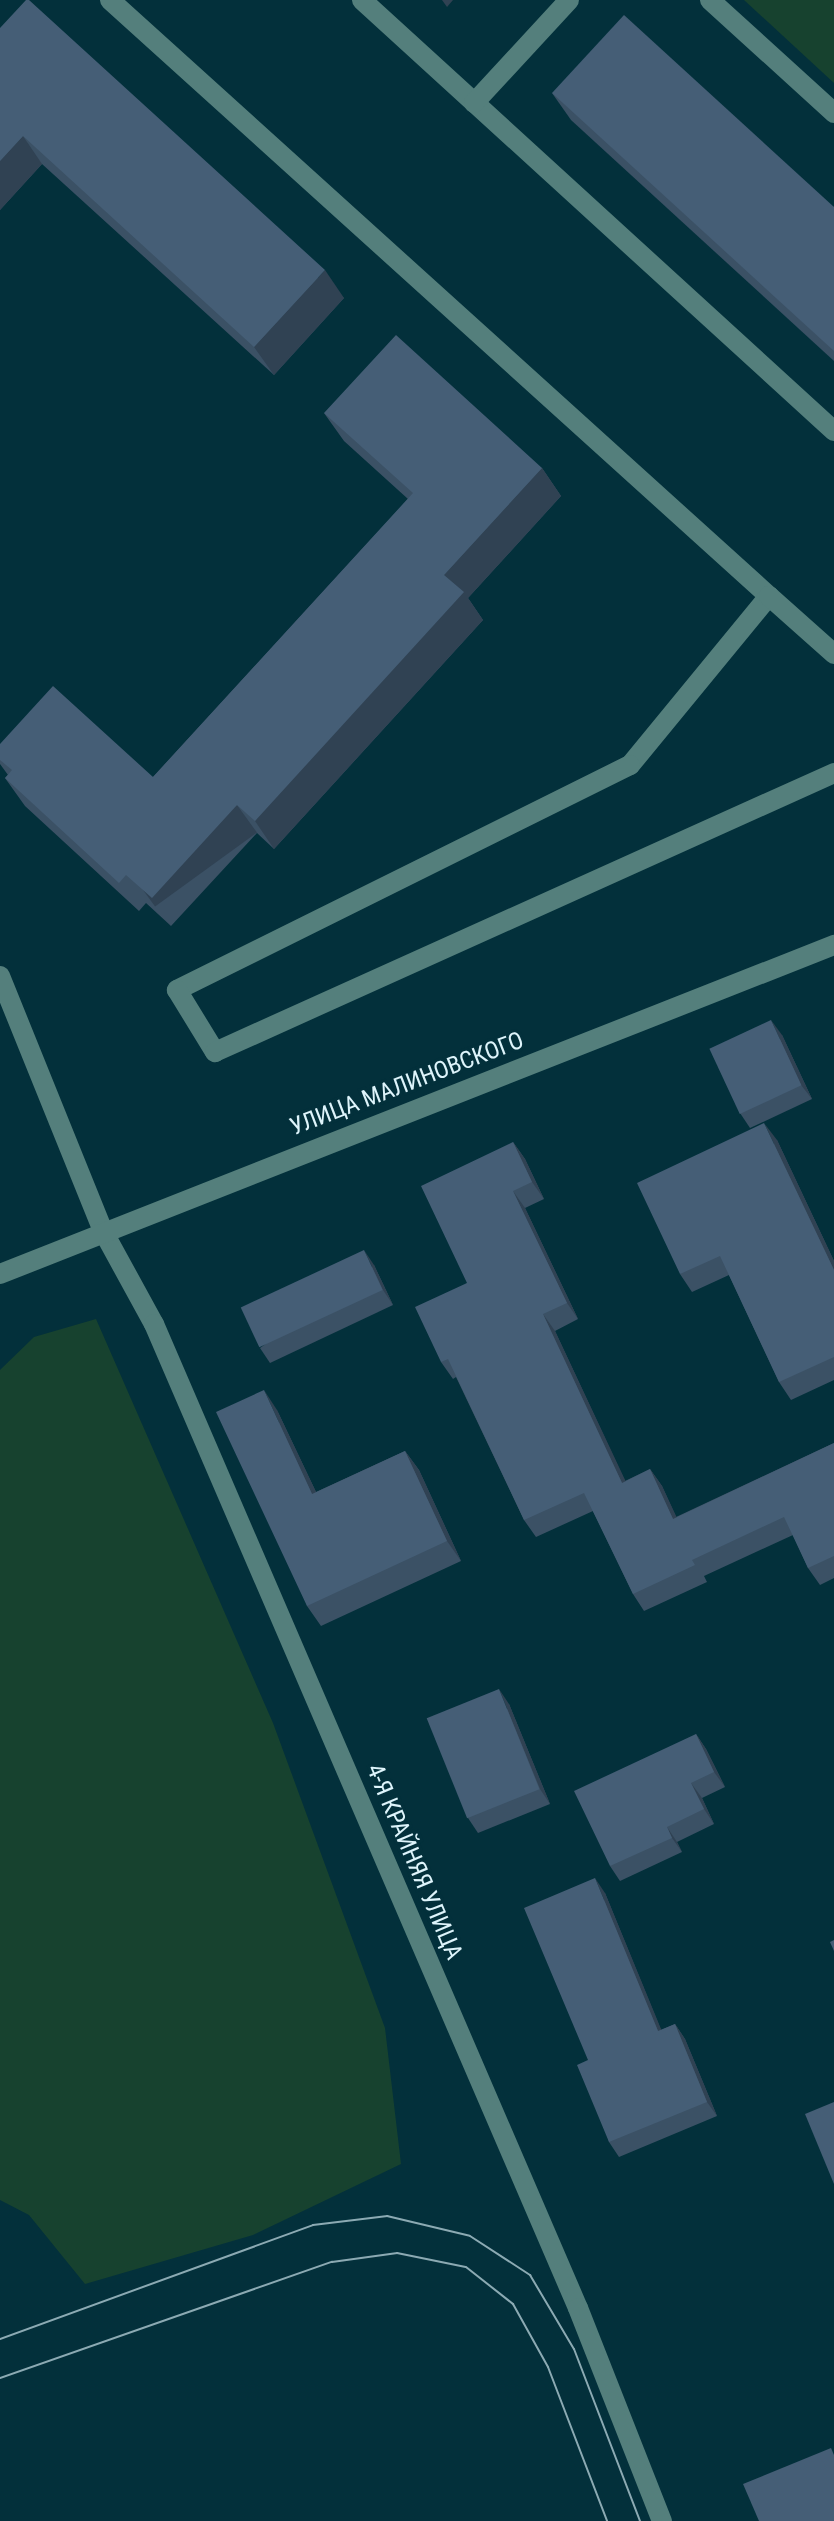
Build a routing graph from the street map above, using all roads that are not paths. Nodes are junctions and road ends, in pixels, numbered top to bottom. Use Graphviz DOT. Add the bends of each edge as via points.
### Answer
graph roads {
  1 [pos="110,0"];
  2 [pos="362,0"];
  3 [pos="569,0"];
  4 [pos="710,0"];
  5 [pos="474,103"];
  6 [pos="834,113"];
  7 [pos="834,431"];
  8 [pos="769,596"];
  9 [pos="834,654"];
  10 [pos="834,773"];
  11 [pos="832,950"];
  12 [pos="0,976"];
  13 [pos="103,1231"];
  14 [pos="0,1274"];
  15 [pos="662,2521"];
  1 -- 8 [label="street"];
  2 -- 5 [label="street"];
  3 -- 5 [label="street"];
  4 -- 6 [label="street"];
  5 -- 7 [label="street"];
  8 -- 9 [label="street"];
  8 -- 10 [label="street" via="630,765 177,990 215,1052"];
  11 -- 13 [label="street, УЛИЦА МАЛИНОВСКОГО"];
  12 -- 13 [label="street, 4-Я КРАЙНЯЯ УЛИЦА"];
  13 -- 14 [label="street, УЛИЦА МАЛИНОВСКОГО"];
  13 -- 15 [label="street, 4-Я КРАЙНЯЯ УЛИЦА" via="154,1324 571,2293"];
}
